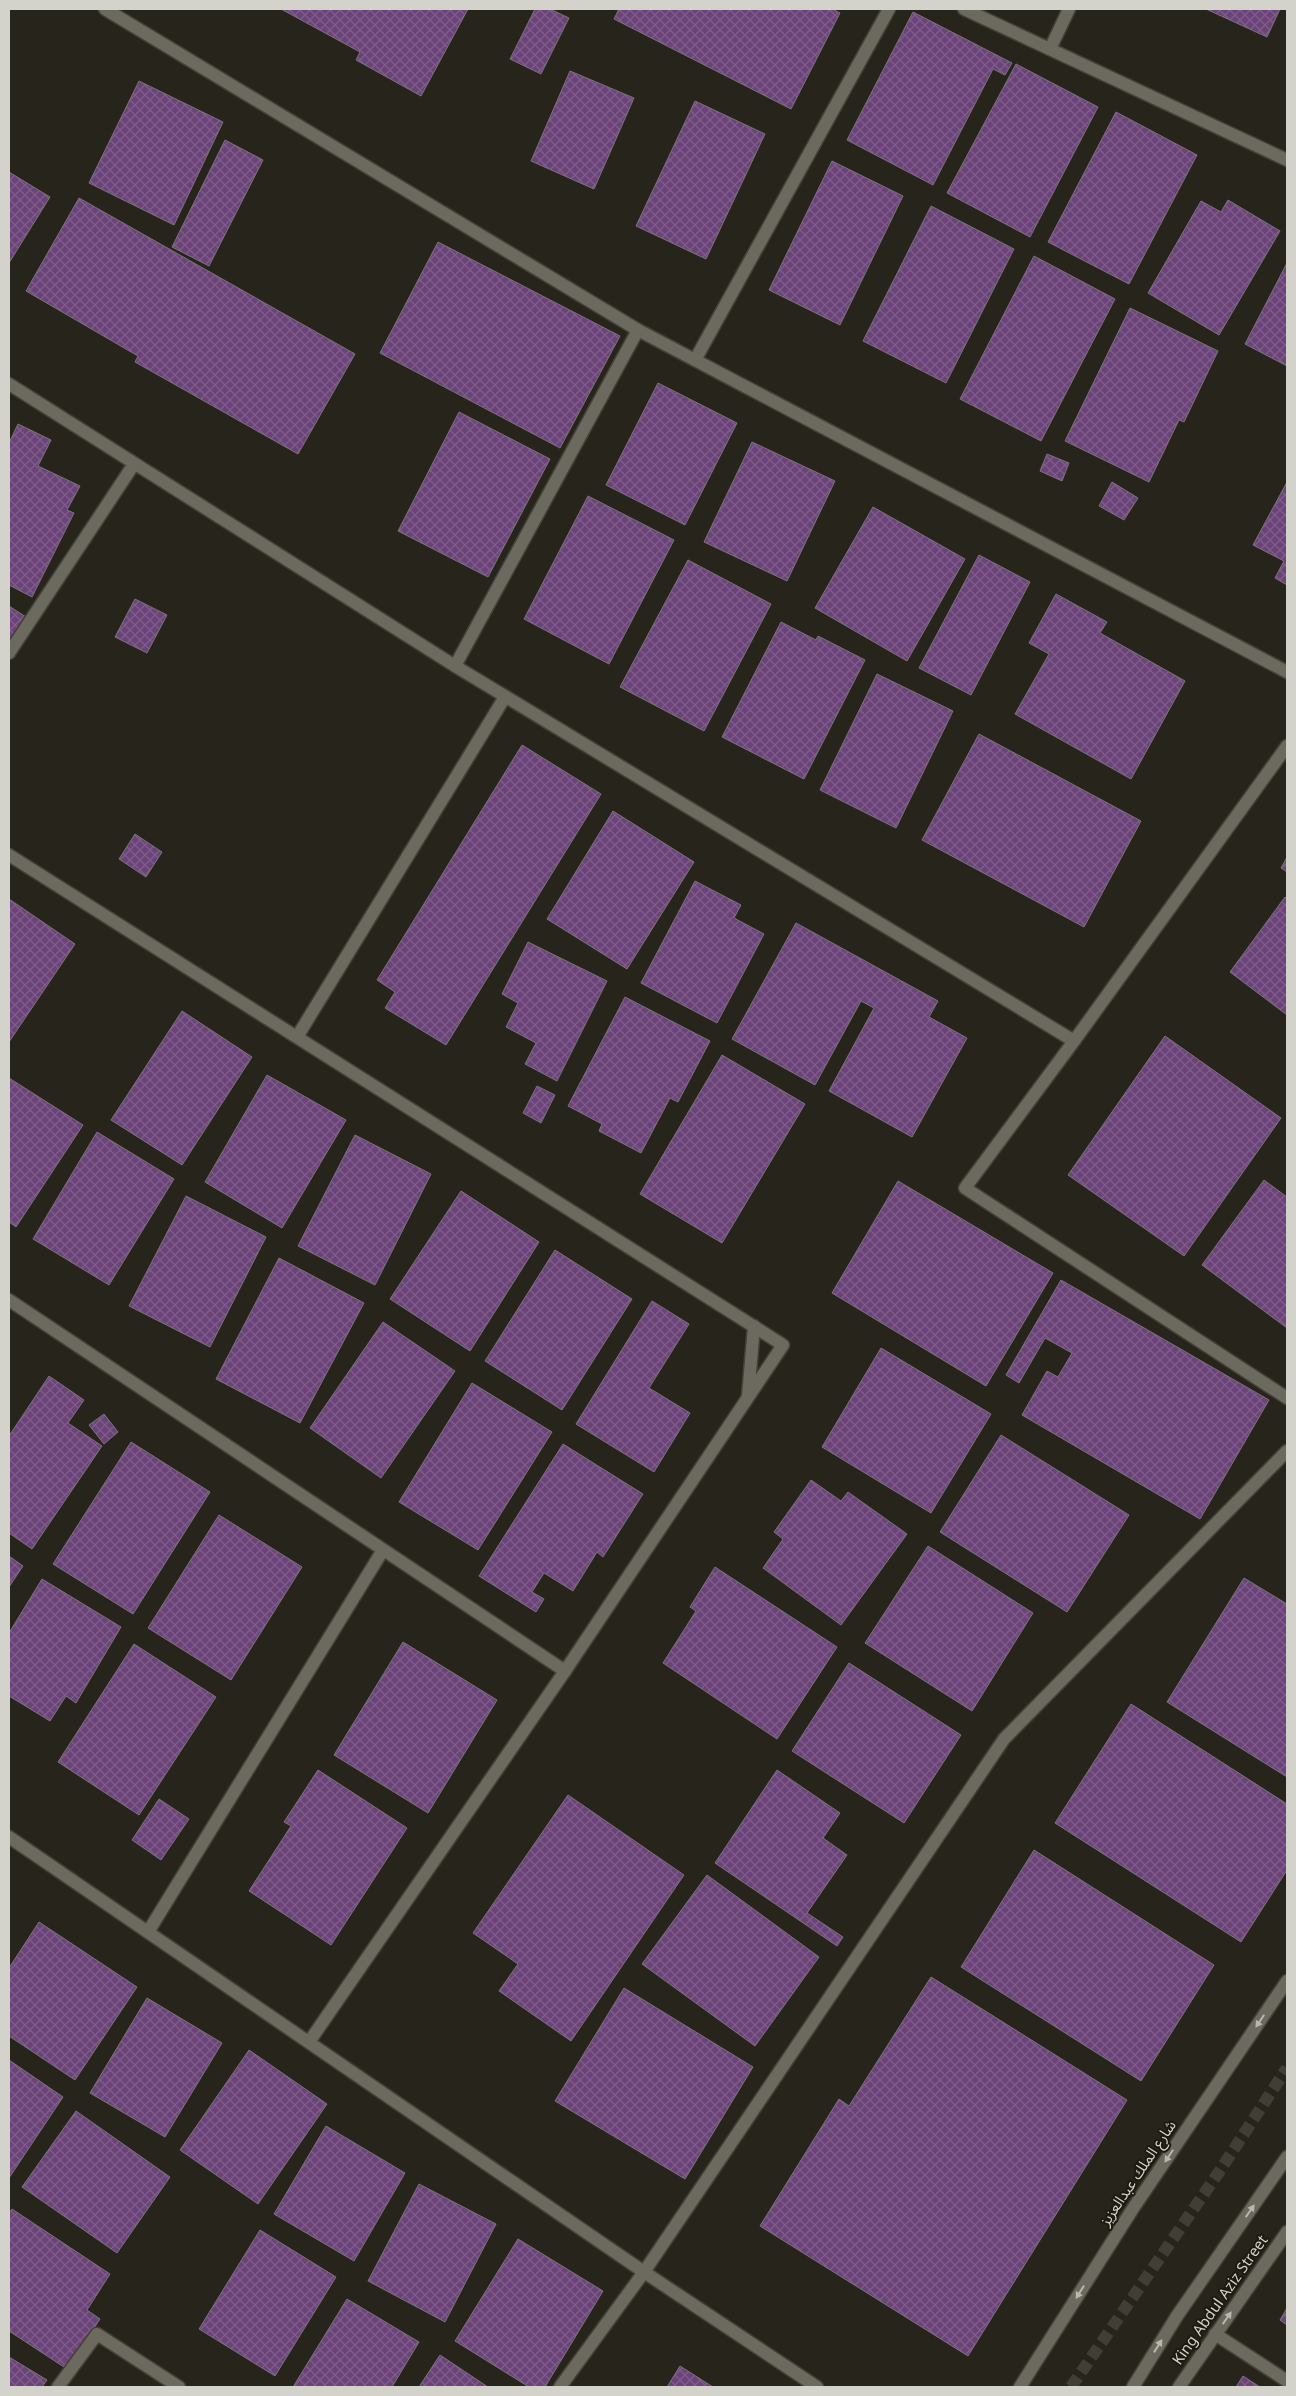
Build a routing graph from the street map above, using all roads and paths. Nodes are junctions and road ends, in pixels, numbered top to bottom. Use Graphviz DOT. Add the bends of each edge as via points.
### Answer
graph roads {
  1 [pos="105,9"];
  2 [pos="889,9"];
  3 [pos="964,9"];
  4 [pos="1069,9"];
  5 [pos="1050,49"];
  6 [pos="1287,160"];
  7 [pos="638,330"];
  8 [pos="694,360"];
  9 [pos="9,384"];
  10 [pos="134,464"];
  11 [pos="9,653"];
  12 [pos="455,666"];
  13 [pos="1287,672"];
  14 [pos="505,696"];
  15 [pos="1287,746"];
  16 [pos="9,855"];
  17 [pos="297,1037"];
  18 [pos="1074,1041"];
  19 [pos="9,1300"];
  20 [pos="754,1326"];
  21 [pos="748,1398"];
  22 [pos="1287,1398"];
  23 [pos="1287,1451"];
  24 [pos="383,1550"];
  25 [pos="565,1671"];
  26 [pos="9,1837"];
  27 [pos="148,1932"];
  28 [pos="1287,1981"];
  29 [pos="309,2042"];
  30 [pos="1287,2157"];
  31 [pos="1287,2232"];
  32 [pos="644,2272"];
  33 [pos="1215,2334"];
  34 [pos="1287,2381"];
  35 [pos="58,2387"];
  36 [pos="179,2387"];
  37 [pos="560,2387"];
  38 [pos="817,2387"];
  39 [pos="1020,2387"];
  40 [pos="1133,2387"];
  41 [pos="1180,2387"];
  1 -- 7 [label="street"];
  2 -- 8 [label="street"];
  3 -- 5 [label="street"];
  4 -- 5 [label="street"];
  5 -- 6 [label="street"];
  7 -- 8 [label="street"];
  7 -- 12 [label="street"];
  8 -- 13 [label="street"];
  9 -- 10 [label="street"];
  10 -- 11 [label="street"];
  10 -- 12 [label="street"];
  12 -- 14 [label="street"];
  14 -- 17 [label="street"];
  14 -- 18 [label="street"];
  15 -- 18 [label="street"];
  16 -- 17 [label="street"];
  17 -- 20 [label="street"];
  18 -- 22 [label="street" via="965,1188"];
  19 -- 24 [label="street"];
  20 -- 21 [label="street"];
  20 -- 21 [label="street" via="784,1345"];
  21 -- 25 [label="street"];
  23 -- 32 [label="street" via="1004,1739"];
  24 -- 25 [label="street"];
  24 -- 27 [label="street"];
  25 -- 29 [label="street"];
  26 -- 27 [label="street"];
  27 -- 29 [label="street"];
  28 -- 39 [label="street, شارع الملك عبدالعزيز, one-way" via="1132,2210"];
  29 -- 32 [label="street"];
  40 -- 30 [label="street, one-way" via="1177,2316"];
  33 -- 31 [label="street, King Abdul Aziz Street, one-way"];
  32 -- 37 [label="street"];
  32 -- 38 [label="street"];
  33 -- 34 [label="street"];
  33 -- 41 [label="street, King Abdul Aziz Street"];
  35 -- 36 [label="street" via="97,2334"];
}
